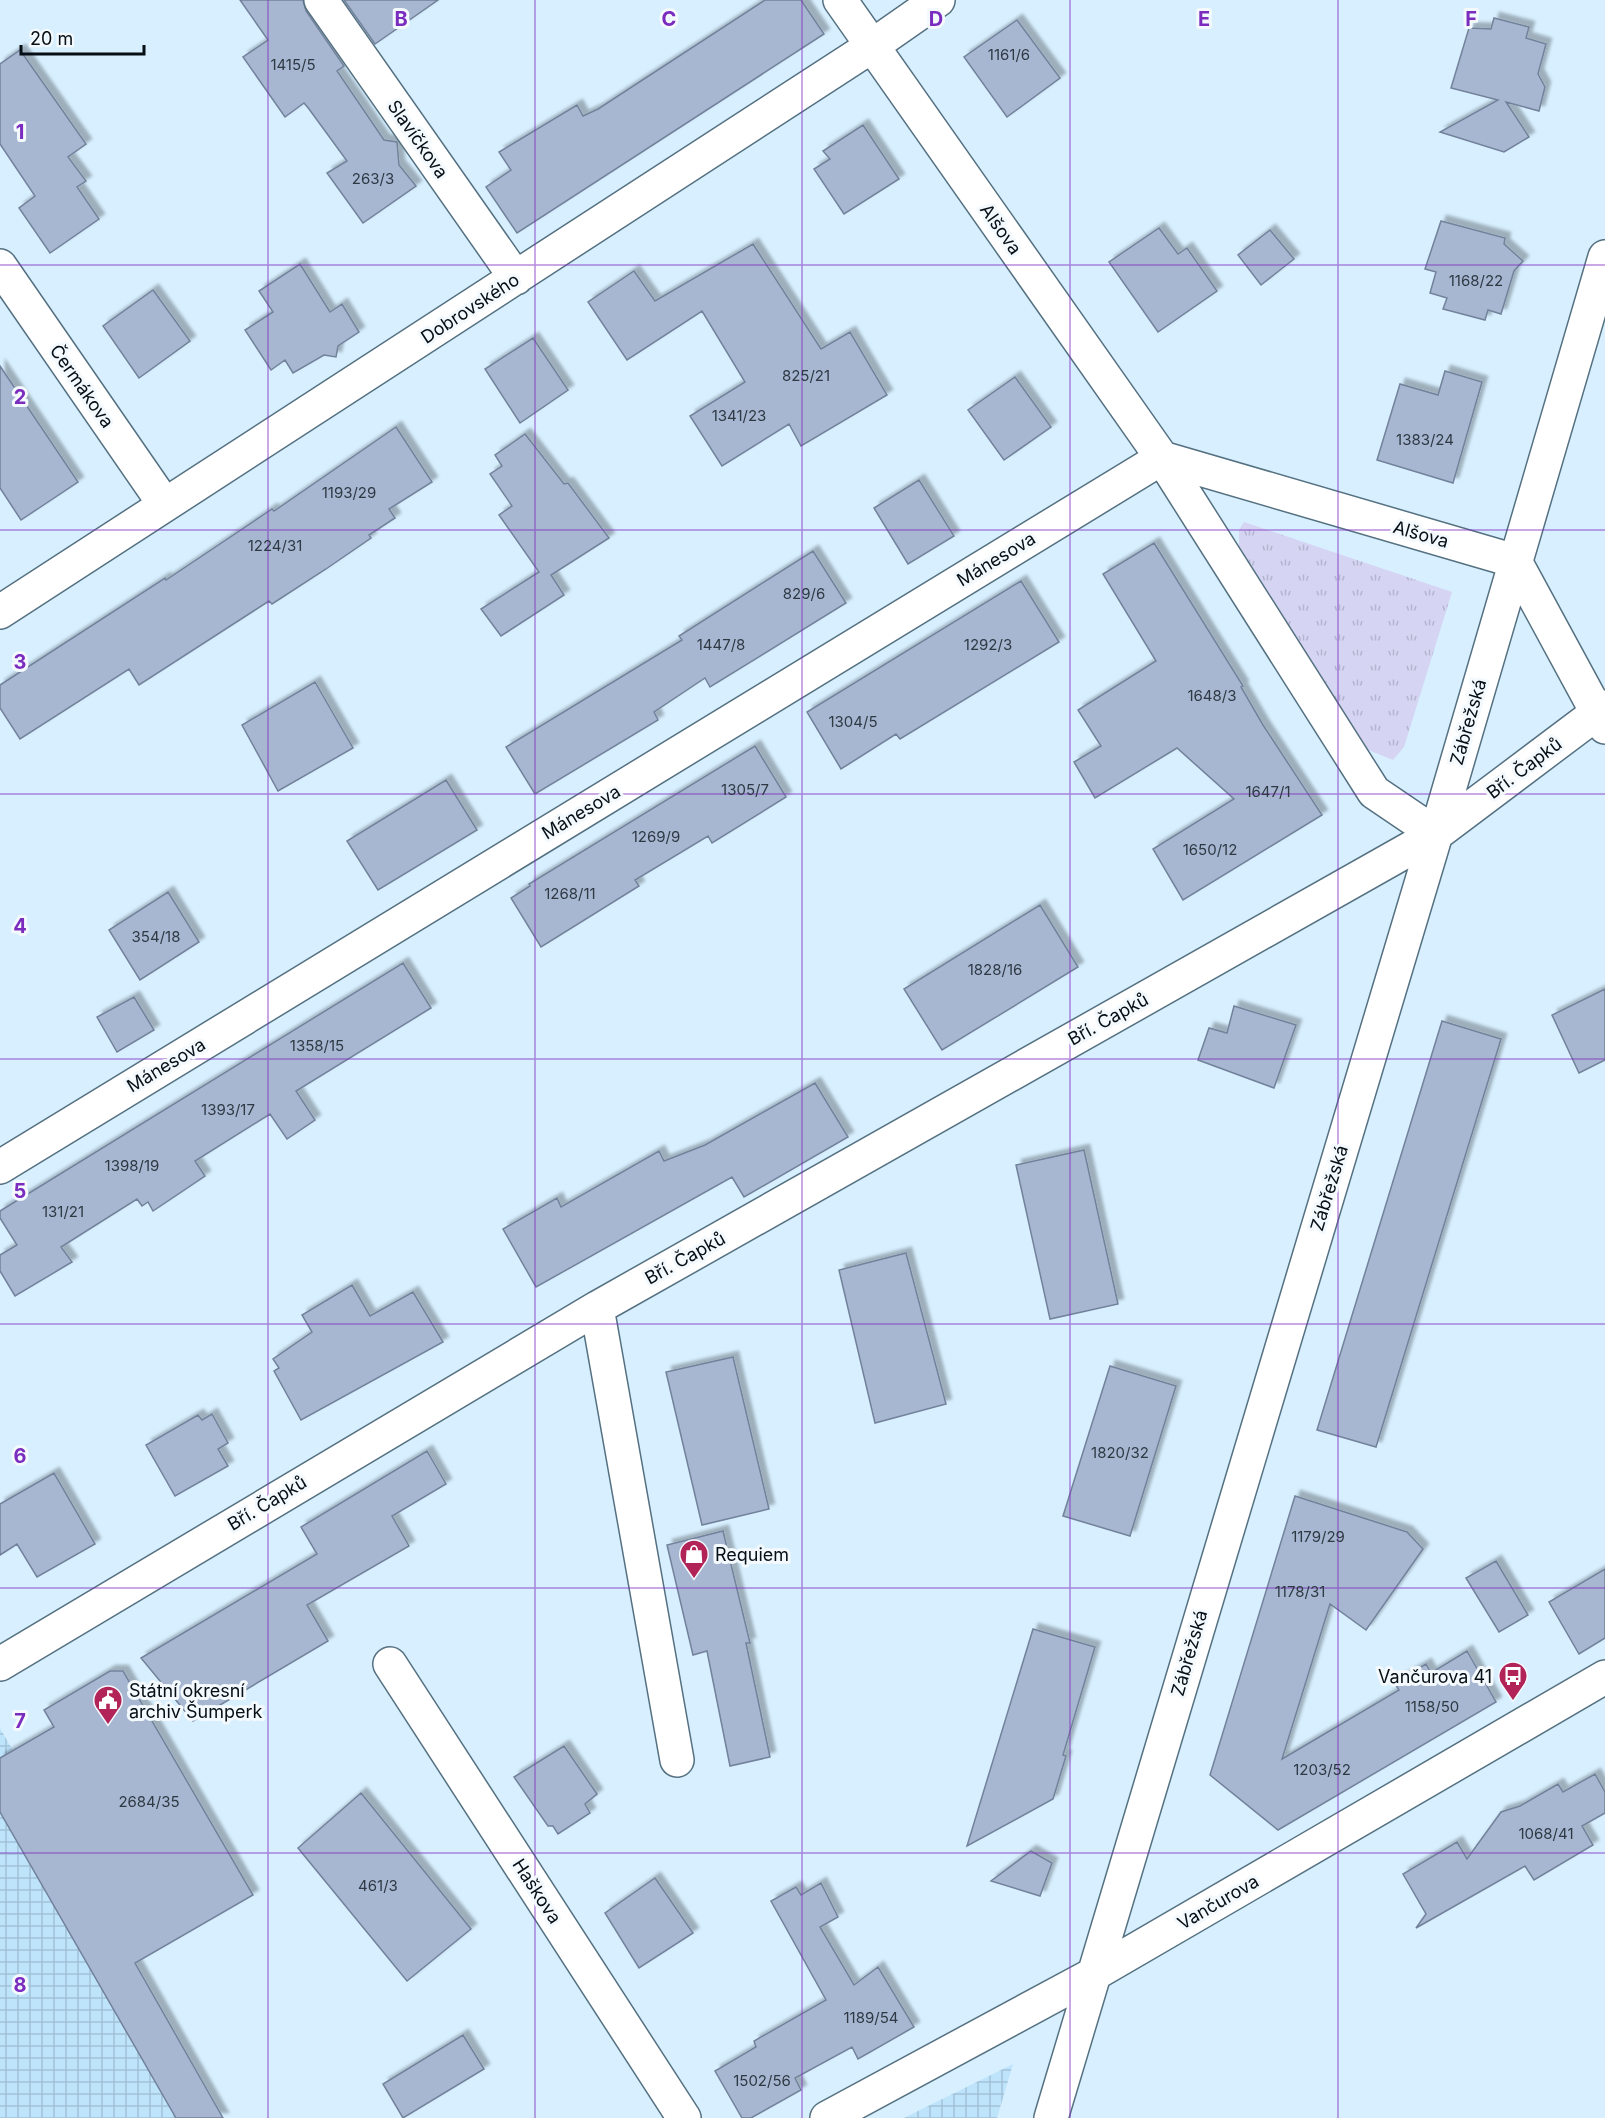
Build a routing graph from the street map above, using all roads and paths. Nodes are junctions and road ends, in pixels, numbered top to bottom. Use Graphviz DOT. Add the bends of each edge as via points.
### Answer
graph roads {
  1 [pos="321,0"];
  2 [pos="840,0"];
  3 [pos="938,0"];
  4 [pos="872,46"];
  5 [pos="1605,256"];
  6 [pos="0,266"];
  7 [pos="516,278"];
  8 [pos="1162,458"];
  9 [pos="165,505"];
  10 [pos="1515,561"];
  11 [pos="0,612"];
  12 [pos="1602,715"];
  13 [pos="1436,834"];
  14 [pos="0,1167"];
  15 [pos="597,1308"];
  16 [pos="0,1664"];
  17 [pos="390,1664"];
  18 [pos="1605,1677"];
  19 [pos="677,1760"];
  20 [pos="1094,1974"];
  21 [pos="684,2118"];
  22 [pos="827,2118"];
  23 [pos="1050,2118"];
  1 -- 7 [label="street, Slavíčkova"];
  2 -- 4 [label="street, Alšova"];
  3 -- 4 [label="street, Dobrovského"];
  4 -- 7 [label="street, Dobrovského"];
  4 -- 8 [label="street, Alšova"];
  5 -- 10 [label="street, Zábřežská"];
  6 -- 9 [label="street, Čermákova"];
  7 -- 9 [label="street, Dobrovského"];
  8 -- 10 [label="street, Alšova"];
  8 -- 13 [label="street, Alšova" via="1374,792"];
  8 -- 14 [label="street, Mánesova"];
  9 -- 11 [label="street, Dobrovského"];
  10 -- 12 [label="street"];
  10 -- 13 [label="street, Zábřežská"];
  12 -- 13 [label="street, Bří. Čapků"];
  13 -- 15 [label="street, Bří. Čapků"];
  13 -- 20 [label="street, Zábřežská"];
  15 -- 16 [label="street, Bří. Čapků"];
  15 -- 19 [label="street"];
  17 -- 21 [label="street, Haškova"];
  18 -- 20 [label="street, Vančurova"];
  20 -- 22 [label="street, Vančurova"];
  20 -- 23 [label="street, Zábřežská"];
}
